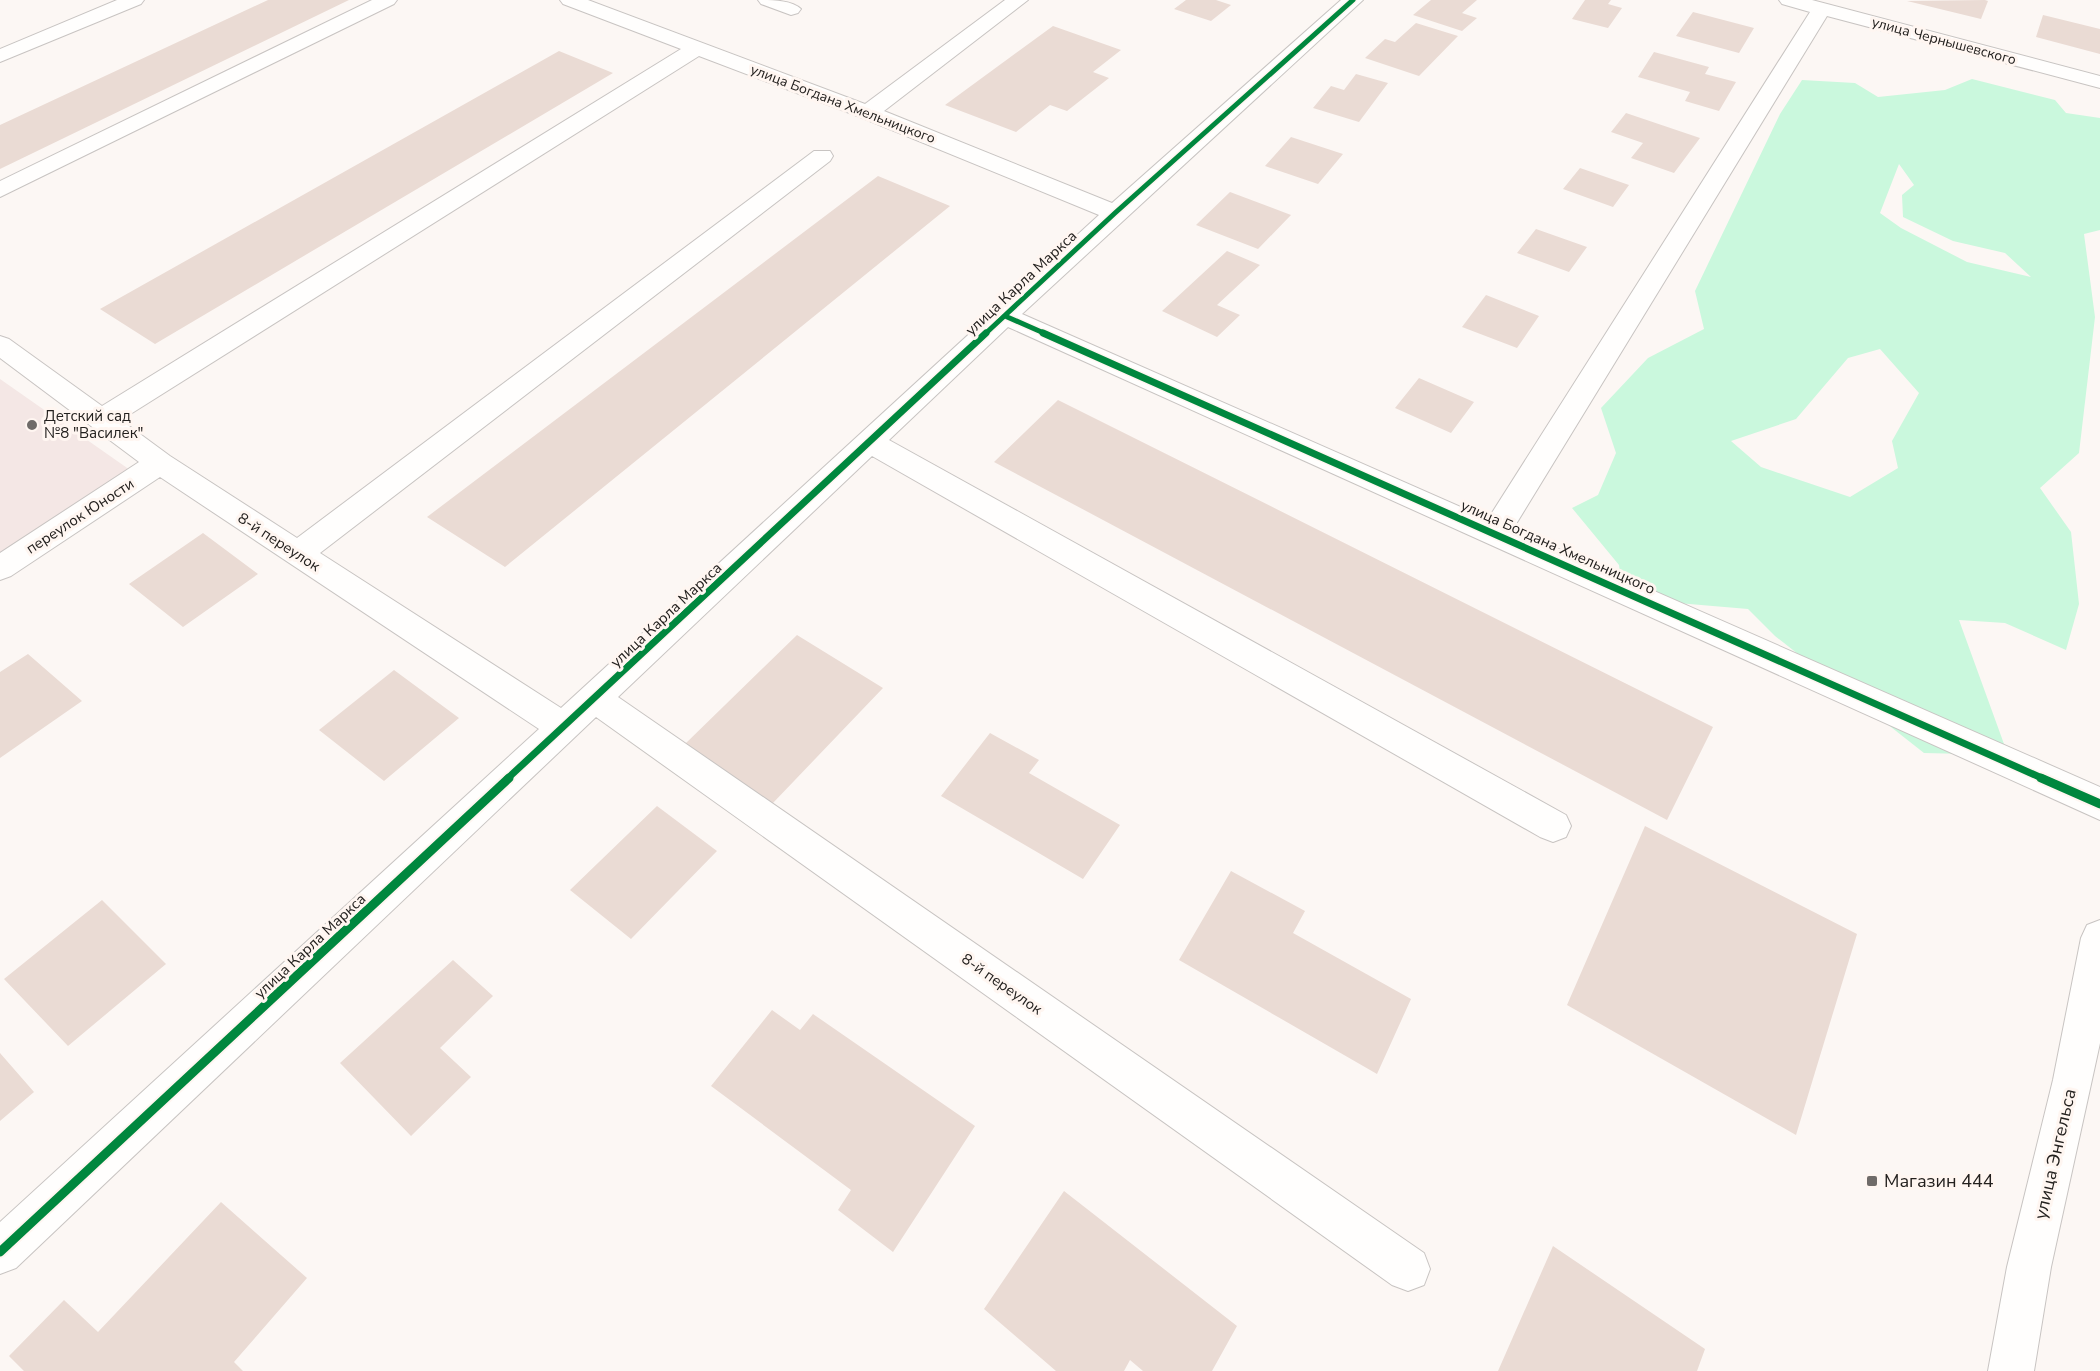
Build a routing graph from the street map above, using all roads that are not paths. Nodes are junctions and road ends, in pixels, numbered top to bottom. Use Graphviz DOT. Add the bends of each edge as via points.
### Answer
graph roads {
  1 [pos="134,0"];
  2 [pos="387,0"];
  3 [pos="570,0"];
  4 [pos="768,0"];
  5 [pos="1018,0"];
  6 [pos="1353,0"];
  7 [pos="1789,0"];
  8 [pos="791,9"];
  9 [pos="1822,9"];
  10 [pos="697,48"];
  11 [pos="0,56"];
  12 [pos="2100,82"];
  13 [pos="868,112"];
  14 [pos="822,156"];
  15 [pos="0,190"];
  16 [pos="1115,213"];
  17 [pos="1005,316"];
  18 [pos="0,345"];
  19 [pos="101,420"];
  20 [pos="870,442"];
  21 [pos="160,463"];
  22 [pos="1495,533"];
  23 [pos="297,554"];
  24 [pos="0,568"];
  25 [pos="596,699"];
  26 [pos="565,728"];
  27 [pos="2100,804"];
  28 [pos="1553,826"];
  29 [pos="2100,938"];
  30 [pos="0,1252"];
  31 [pos="1408,1269"];
  32 [pos="2011,1371"];
  1 -- 11 [label="street"];
  2 -- 15 [label="street"];
  3 -- 10 [label="street, улица Богдана Хмельницкого"];
  4 -- 8 [label="street"];
  5 -- 13 [label="street"];
  6 -- 16 [label="street, улица Карла Маркса"];
  7 -- 9 [label="street, улица Чернышевского"];
  9 -- 12 [label="street, улица Чернышевского"];
  9 -- 22 [label="street"];
  10 -- 13 [label="street, улица Богдана Хмельницкого"];
  10 -- 19 [label="street"];
  13 -- 16 [label="street, улица Богдана Хмельницкого"];
  14 -- 23 [label="street"];
  16 -- 17 [label="street, улица Карла Маркса"];
  17 -- 20 [label="street, улица Карла Маркса"];
  17 -- 22 [label="street, улица Богдана Хмельницкого"];
  18 -- 19 [label="street, 8-й переулок"];
  19 -- 21 [label="street, 8-й переулок"];
  20 -- 25 [label="street, улица Карла Маркса"];
  20 -- 28 [label="street"];
  21 -- 23 [label="street, 8-й переулок"];
  21 -- 24 [label="street, переулок Юности"];
  22 -- 27 [label="street, улица Богдана Хмельницкого"];
  23 -- 26 [label="street, 8-й переулок"];
  25 -- 26 [label="street, улица Карла Маркса"];
  25 -- 31 [label="street, 8-й переулок"];
  26 -- 30 [label="street, улица Карла Маркса"];
  29 -- 32 [label="street, улица Энгельса" via="2073,1080 2028,1267"];
}
